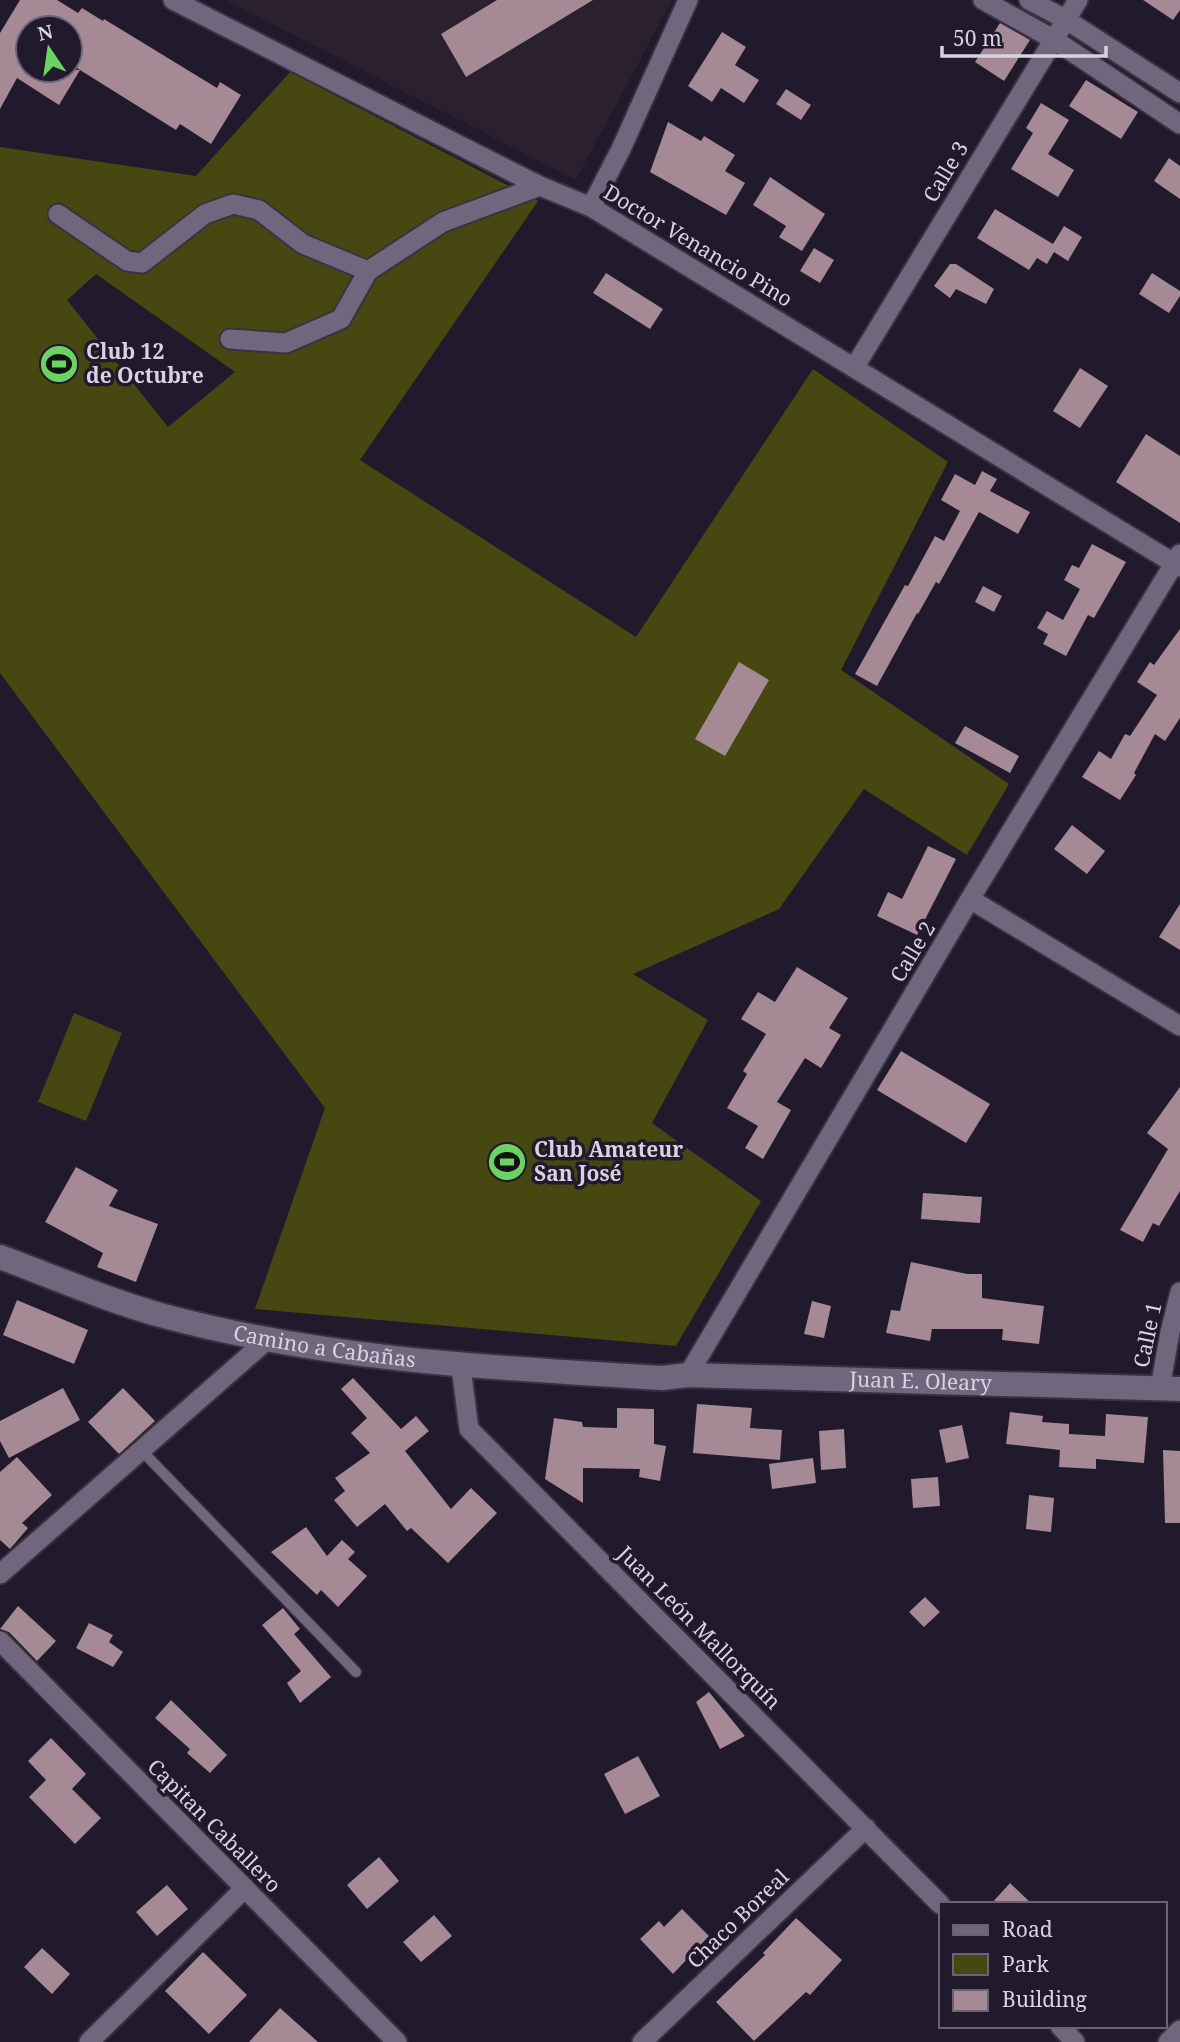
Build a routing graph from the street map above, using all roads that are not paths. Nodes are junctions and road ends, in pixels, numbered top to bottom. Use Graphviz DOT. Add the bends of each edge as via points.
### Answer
graph roads {
  1 [pos="173,0"];
  2 [pos="688,0"];
  3 [pos="983,0"];
  4 [pos="1028,0"];
  5 [pos="1078,0"];
  6 [pos="1065,19"];
  7 [pos="1052,40"];
  8 [pos="1180,93"];
  9 [pos="1180,124"];
  10 [pos="540,186"];
  11 [pos="591,207"];
  12 [pos="58,214"];
  13 [pos="368,271"];
  14 [pos="230,339"];
  15 [pos="854,368"];
  16 [pos="1178,561"];
  17 [pos="971,899"];
  18 [pos="1180,1026"];
  19 [pos="0,1257"];
  20 [pos="1180,1292"];
  21 [pos="267,1340"];
  22 [pos="461,1367"];
  23 [pos="688,1375"];
  24 [pos="662,1378"];
  25 [pos="1170,1388"];
  26 [pos="141,1450"];
  27 [pos="0,1574"];
  28 [pos="0,1641"];
  29 [pos="356,1672"];
  30 [pos="866,1828"];
  31 [pos="244,1888"];
  32 [pos="939,1903"];
  33 [pos="1062,2028"];
  34 [pos="1180,2030"];
  35 [pos="89,2042"];
  36 [pos="397,2042"];
  37 [pos="642,2042"];
  38 [pos="1075,2042"];
  39 [pos="1168,2042"];
  1 -- 10 [label="street, Doctor Venancio Pino"];
  2 -- 11 [label="street"];
  3 -- 7 [label="street"];
  4 -- 6 [label="street"];
  5 -- 6 [label="street, Calle 3"];
  6 -- 7 [label="street, Calle 3"];
  6 -- 8 [label="street"];
  7 -- 9 [label="street"];
  7 -- 15 [label="street, Calle 3"];
  10 -- 11 [label="street, Doctor Venancio Pino"];
  10 -- 13 [label="street" via="443,222"];
  11 -- 15 [label="street, Doctor Venancio Pino"];
  12 -- 13 [label="street" via="127,261 142,263 205,214 233,204 259,210 303,244"];
  13 -- 14 [label="street" via="341,320 286,343"];
  15 -- 16 [label="street, Doctor Venancio Pino"];
  16 -- 17 [label="street, Calle 2"];
  17 -- 18 [label="street"];
  17 -- 23 [label="street, Calle 2"];
  19 -- 21 [label="street, Camino a Cabañas" via="162,1316"];
  20 -- 25 [label="street, Calle 1" via="1170,1332"];
  21 -- 22 [label="street, Camino a Cabañas"];
  21 -- 26 [label="street"];
  22 -- 24 [label="street, Camino a Cabañas"];
  22 -- 30 [label="street, Juan León Mallorquín" via="469,1429"];
  23 -- 24 [label="street, Juan E. Oleary"];
  23 -- 25 [label="street, Juan E. Oleary"];
  26 -- 27 [label="street"];
  26 -- 29 [label="lane"];
  28 -- 31 [label="street, Capitan Caballero"];
  30 -- 32 [label="street, Juan León Mallorquín"];
  30 -- 37 [label="street, Chaco Boreal"];
  31 -- 35 [label="street"];
  31 -- 36 [label="street, Capitan Caballero"];
  33 -- 38 [label="street"];
  34 -- 39 [label="street"];
}
